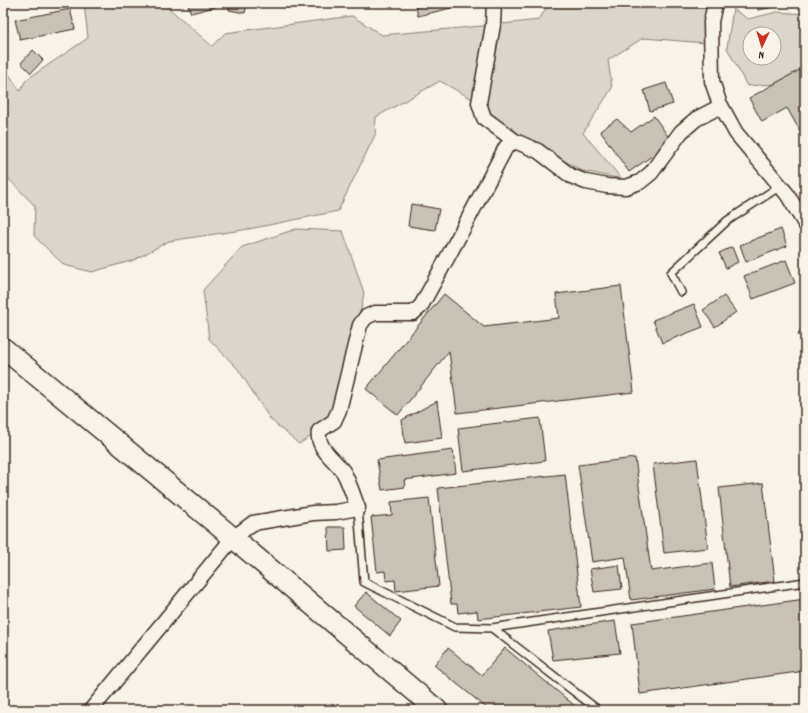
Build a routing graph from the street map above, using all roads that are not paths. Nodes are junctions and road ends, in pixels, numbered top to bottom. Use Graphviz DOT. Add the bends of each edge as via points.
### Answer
graph roads {
  1 [pos="494,3"];
  2 [pos="714,3"];
  3 [pos="721,106"];
  4 [pos="515,141"];
  5 [pos="780,186"];
  6 [pos="805,224"];
  7 [pos="681,292"];
  8 [pos="3,348"];
  9 [pos="358,508"];
  10 [pos="233,538"];
  11 [pos="805,582"];
  12 [pos="492,628"];
  13 [pos="91,710"];
  14 [pos="437,710"];
  15 [pos="598,710"];
  1 -- 4 [label="street" via="493,25 479,103 484,118"];
  2 -- 3 [label="street" via="711,22 712,81"];
  3 -- 4 [label="street" via="696,119 681,132 651,173 640,182 626,187 586,182 571,176 538,151"];
  3 -- 5 [label="street" via="736,133"];
  4 -- 9 [label="street" via="506,147 421,306 413,313 375,313 366,317 360,325 334,421 320,431 318,437 320,445 344,473"];
  5 -- 6 [label="street"];
  5 -- 7 [label="lane" via="727,221 671,273"];
  8 -- 10 [label="street"];
  9 -- 10 [label="street" via="253,523"];
  9 -- 12 [label="lane" via="364,582 455,627"];
  10 -- 13 [label="street"];
  10 -- 14 [label="street"];
  11 -- 12 [label="lane"];
  12 -- 15 [label="lane"];
}
